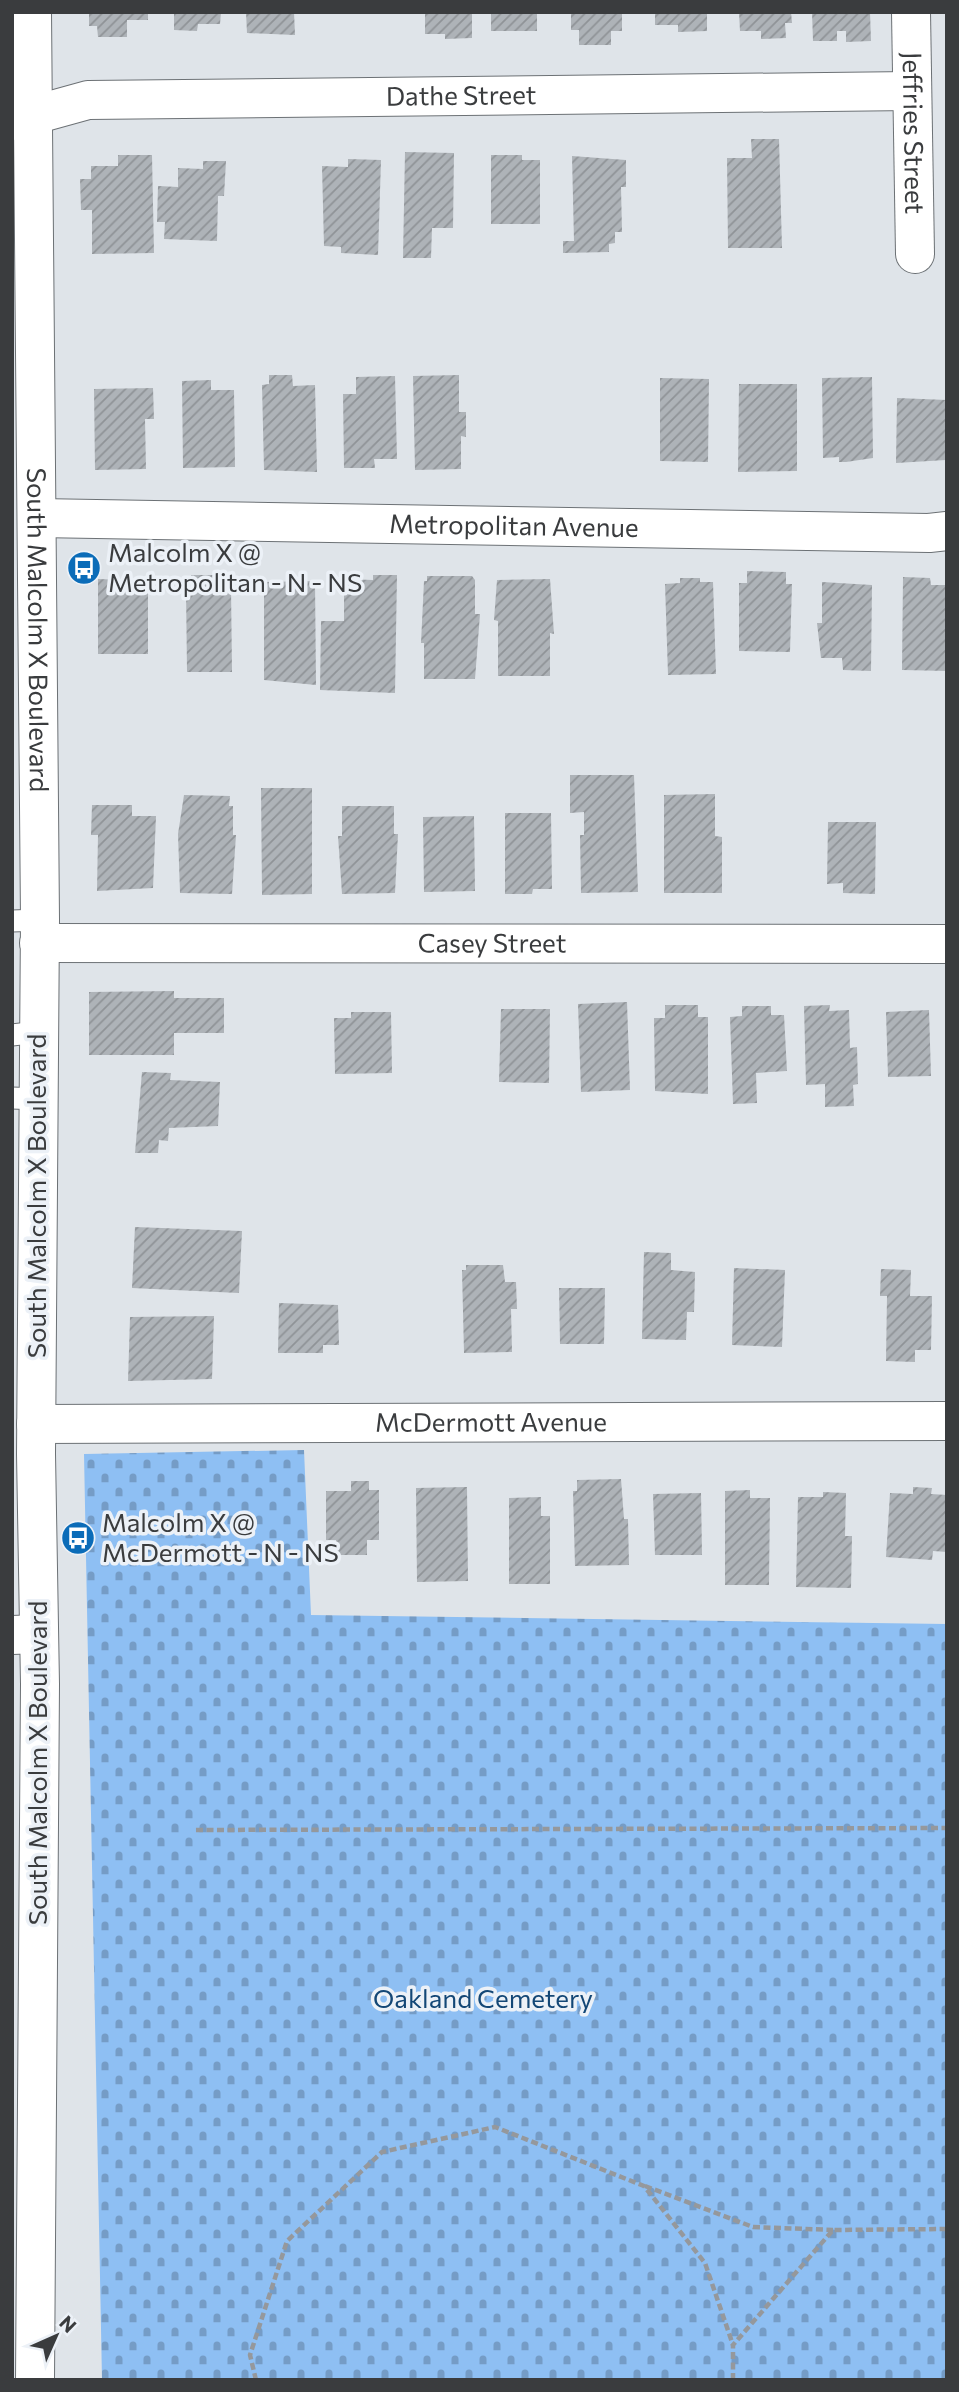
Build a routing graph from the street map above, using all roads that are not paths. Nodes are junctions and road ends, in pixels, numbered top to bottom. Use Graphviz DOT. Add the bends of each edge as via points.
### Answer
graph roads {
  1 [pos="32,12"];
  2 [pos="911,12"];
  3 [pos="911,91"];
  4 [pos="22,118"];
  5 [pos="915,254"];
  6 [pos="38,518"];
  7 [pos="947,530"];
  8 [pos="24,714"];
  9 [pos="30,928"];
  10 [pos="947,944"];
  11 [pos="25,1034"];
  12 [pos="26,1098"];
  13 [pos="947,1421"];
  14 [pos="36,1424"];
  15 [pos="26,1634"];
  16 [pos="28,2362"];
  1 -- 4 [label="street, South Malcolm X Boulevard"];
  2 -- 3 [label="street, Jeffries Street"];
  3 -- 4 [label="street, Dathe Street" via="88,100"];
  3 -- 5 [label="street, Jeffries Street"];
  4 -- 6 [label="street, South Malcolm X Boulevard"];
  6 -- 7 [label="street, Metropolitan Avenue"];
  6 -- 8 [label="street, South Malcolm X Boulevard"];
  8 -- 9 [label="street, South Malcolm X Boulevard"];
  9 -- 10 [label="street, Casey Street"];
  9 -- 11 [label="street, South Malcolm X Boulevard"];
  11 -- 12 [label="street, South Malcolm X Boulevard"];
  12 -- 14 [label="street, South Malcolm X Boulevard"];
  13 -- 14 [label="street, McDermott Avenue"];
  14 -- 15 [label="street, South Malcolm X Boulevard"];
  15 -- 16 [label="street, South Malcolm X Boulevard"];
}
